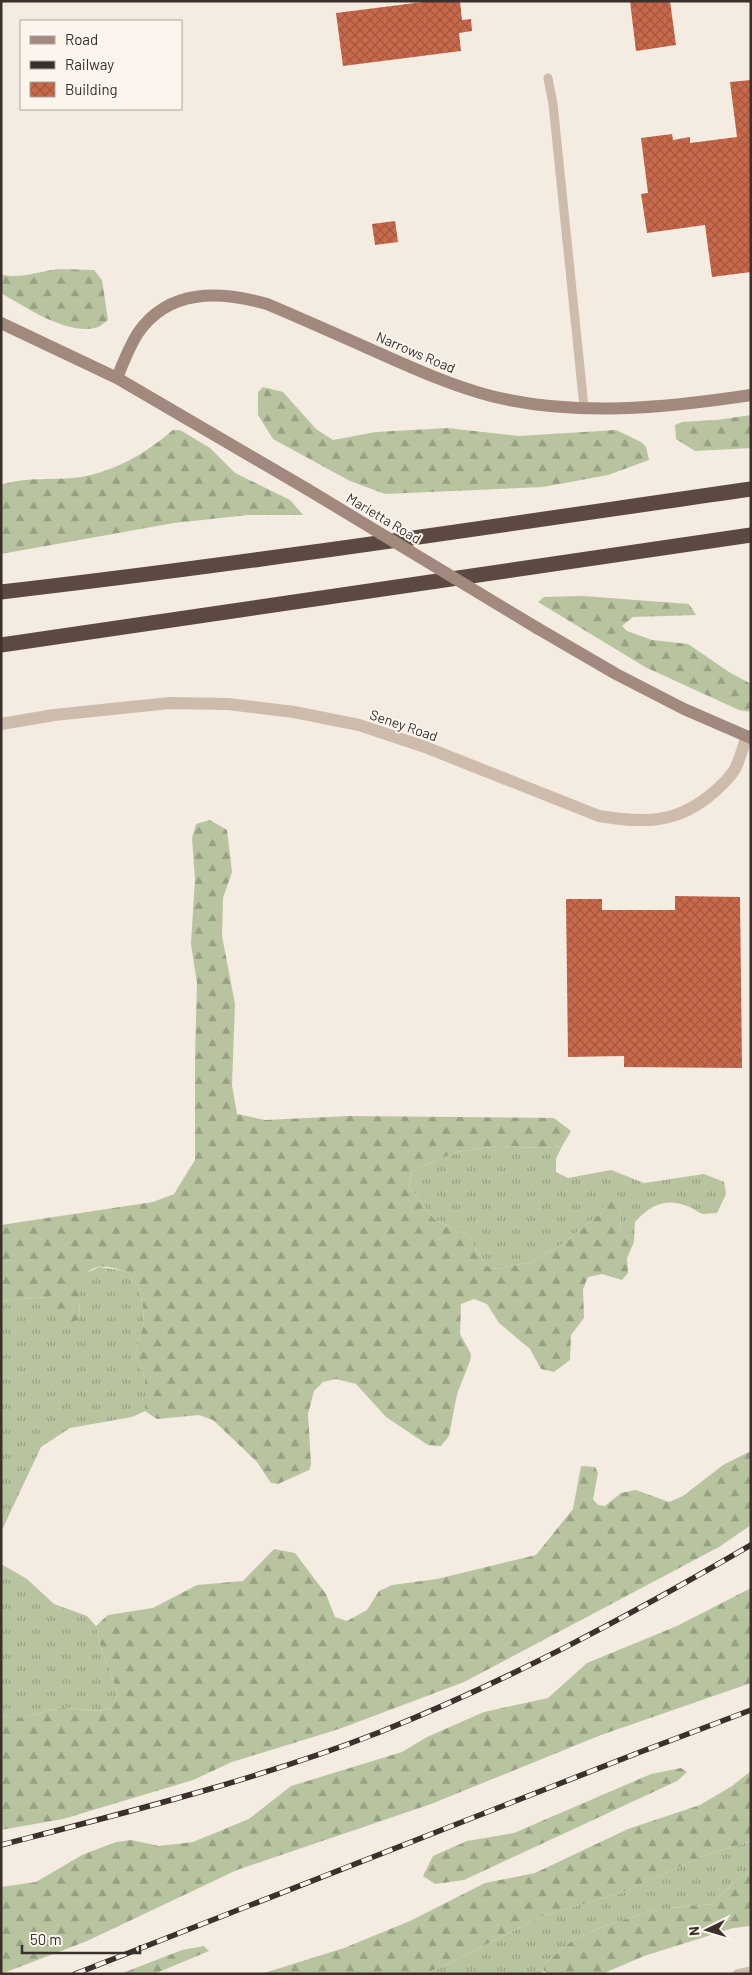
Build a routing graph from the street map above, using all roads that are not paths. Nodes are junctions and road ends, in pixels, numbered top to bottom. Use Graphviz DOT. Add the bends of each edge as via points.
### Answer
graph roads {
  1 [pos="548,78"];
  2 [pos="1,322"];
  3 [pos="117,378"];
  4 [pos="751,395"];
  5 [pos="584,407"];
  6 [pos="751,489"];
  7 [pos="751,535"];
  8 [pos="133,576"];
  9 [pos="1,585"];
  10 [pos="1,592"];
  11 [pos="1,645"];
  12 [pos="1,724"];
  13 [pos="749,737"];
  14 [pos="751,1971"];
  15 [pos="736,1974"];
  1 -- 5 [label="lane"];
  2 -- 3 [label="street, Marietta Road"];
  3 -- 5 [label="street, Narrows Road" via="139,331 168,306 202,296 240,296 267,304 451,384 538,405"];
  3 -- 13 [label="street, Marietta Road, bridge" via="616,674 684,709"];
  4 -- 5 [label="street, Narrows Road" via="654,408"];
  6 -- 8 [label="highway"];
  7 -- 11 [label="highway"];
  8 -- 9 [label="lane"];
  8 -- 10 [label="highway"];
  12 -- 13 [label="street, Seney Road" via="170,703 228,704 294,712 359,725 599,816 626,821 651,821 695,807 717,790 734,770"];
  14 -- 15 [label="lane"];
}
